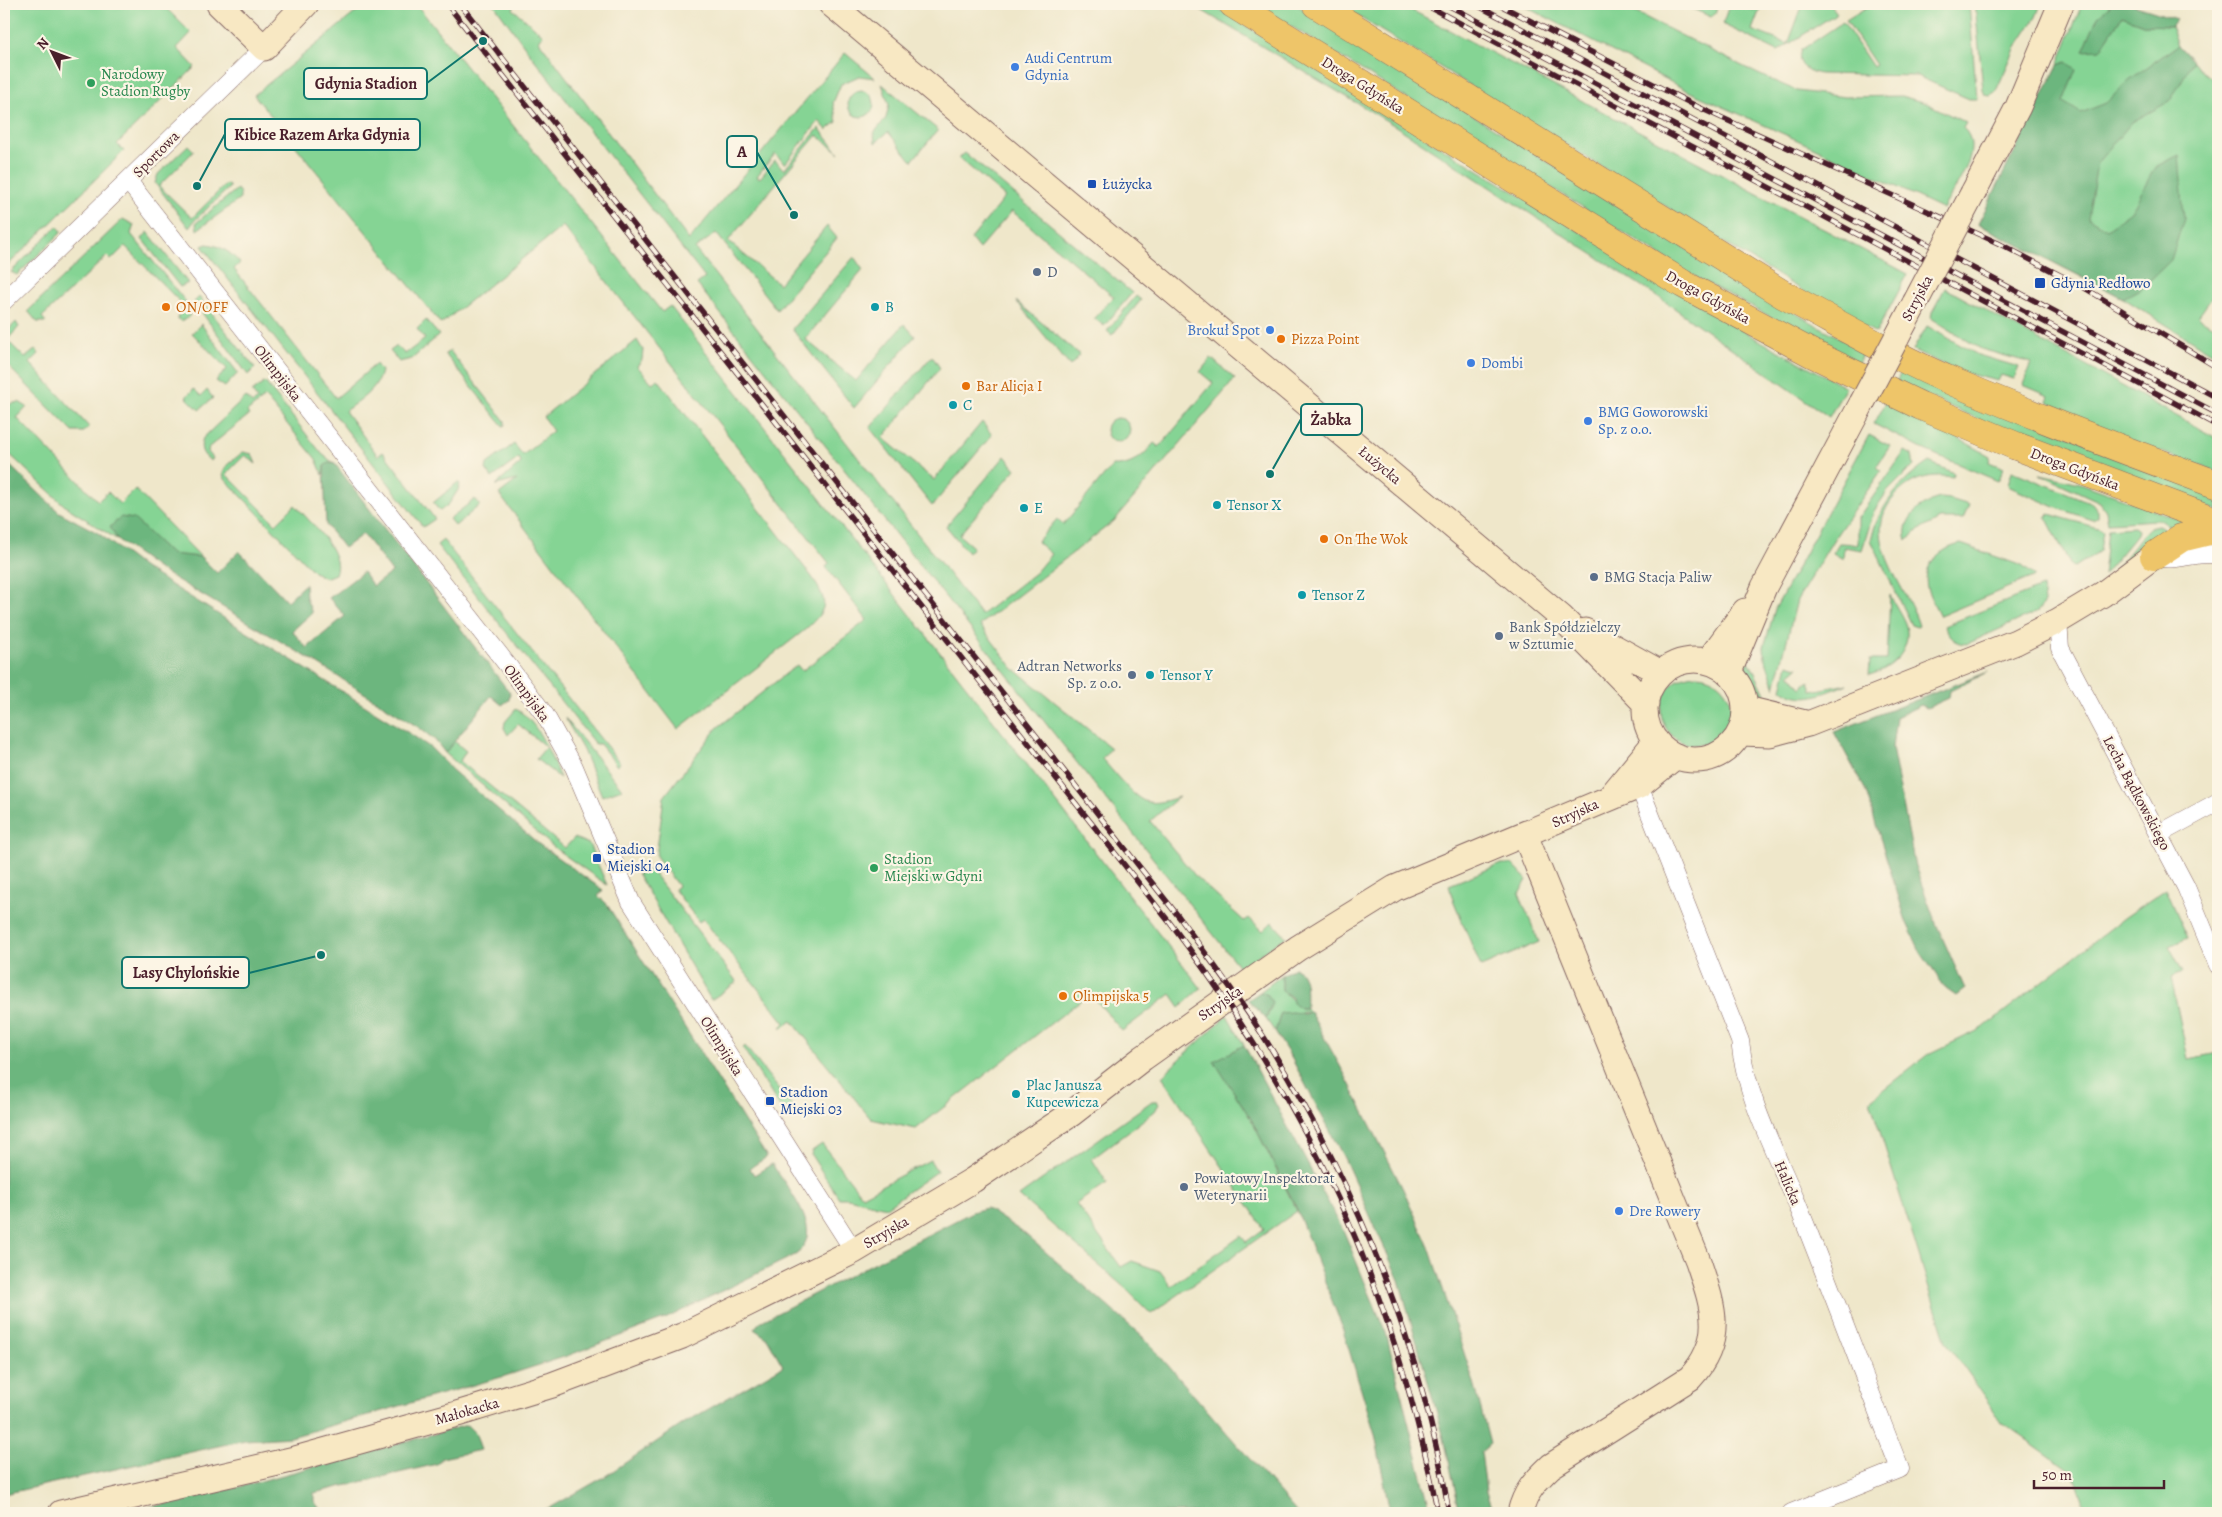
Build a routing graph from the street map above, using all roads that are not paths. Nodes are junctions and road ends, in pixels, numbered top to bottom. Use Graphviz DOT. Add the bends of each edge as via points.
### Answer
graph roads {
  1 [pos="219,4"];
  2 [pos="306,4"];
  3 [pos="831,4"];
  4 [pos="1234,4"];
  5 [pos="1316,4"];
  6 [pos="2061,4"];
  7 [pos="264,48"];
  8 [pos="128,181"];
  9 [pos="4,301"];
  10 [pos="2218,484"];
  11 [pos="2218,522"];
  12 [pos="2218,529"];
  13 [pos="2218,555"];
  14 [pos="2154,556"];
  15 [pos="1764,587"];
  16 [pos="1561,617"];
  17 [pos="2058,621"];
  18 [pos="1708,661"];
  19 [pos="1729,672"];
  20 [pos="1661,673"];
  21 [pos="1646,704"];
  22 [pos="1746,709"];
  23 [pos="1808,724"];
  24 [pos="1740,733"];
  25 [pos="1656,741"];
  26 [pos="1676,756"];
  27 [pos="1639,786"];
  28 [pos="1610,798"];
  29 [pos="2218,802"];
  30 [pos="2158,834"];
  31 [pos="1525,835"];
  32 [pos="2218,965"];
  33 [pos="854,1251"];
  34 [pos="61,1513"];
  35 [pos="1520,1513"];
  36 [pos="1791,1513"];
  1 -- 7 [label="main road"];
  2 -- 7 [label="main road, Sportowa"];
  3 -- 16 [label="main road, Łużycka"];
  4 -- 11 [label="main road, Droga Gdyńska" via="1683,284 1813,354 1921,406 2016,446"];
  5 -- 10 [label="main road" via="1776,290 1865,338 1964,386 2064,428"];
  6 -- 15 [label="main road, Stryjska, bridge" via="2018,106"];
  7 -- 8 [label="street, Sportowa"];
  8 -- 9 [label="street, Sportowa"];
  8 -- 33 [label="street, Olimpijska" via="545,716 574,767 631,902"];
  12 -- 14 [label="main road" via="2181,538"];
  13 -- 14 [label="street" via="2195,554 2163,560"];
  14 -- 17 [label="main road" via="2103,594"];
  15 -- 18 [label="main road, Stryjska"];
  15 -- 19 [label="main road, Stryjska"];
  16 -- 20 [label="main road, Łużycka"];
  16 -- 21 [label="main road, Łużycka"];
  17 -- 23 [label="main road" via="2016,642"];
  17 -- 30 [label="street, Lecha Bądkowskiego" via="2060,648"];
  18 -- 19 [label="main road"];
  18 -- 20 [label="main road" via="1691,660 1675,664"];
  19 -- 22 [label="main road" via="1741,689"];
  20 -- 21 [label="main road" via="1650,687"];
  21 -- 25 [label="main road" via="1649,730"];
  22 -- 23 [label="main road"];
  22 -- 24 [label="main road"];
  23 -- 24 [label="main road" via="1770,734"];
  24 -- 26 [label="main road" via="1728,748 1713,757 1694,760"];
  25 -- 26 [label="main road"];
  25 -- 28 [label="main road, Stryjska"];
  26 -- 27 [label="main road, Stryjska"];
  27 -- 28 [label="main road, Stryjska"];
  27 -- 36 [label="street, Halicka" via="1740,1041 1743,1069 1772,1146 1900,1469"];
  28 -- 31 [label="main road, Stryjska"];
  29 -- 30 [label="street"];
  30 -- 32 [label="street, Lecha Bądkowskiego" via="2201,920"];
  31 -- 33 [label="main road, Stryjska" via="1395,888 1336,924 1151,1052 1063,1120 973,1180"];
  31 -- 35 [label="main road" via="1698,1261 1714,1316 1714,1336 1702,1366 1690,1378 1551,1466 1524,1496"];
  33 -- 34 [label="main road, Małokacka" via="682,1336 552,1385 295,1459"];
}
